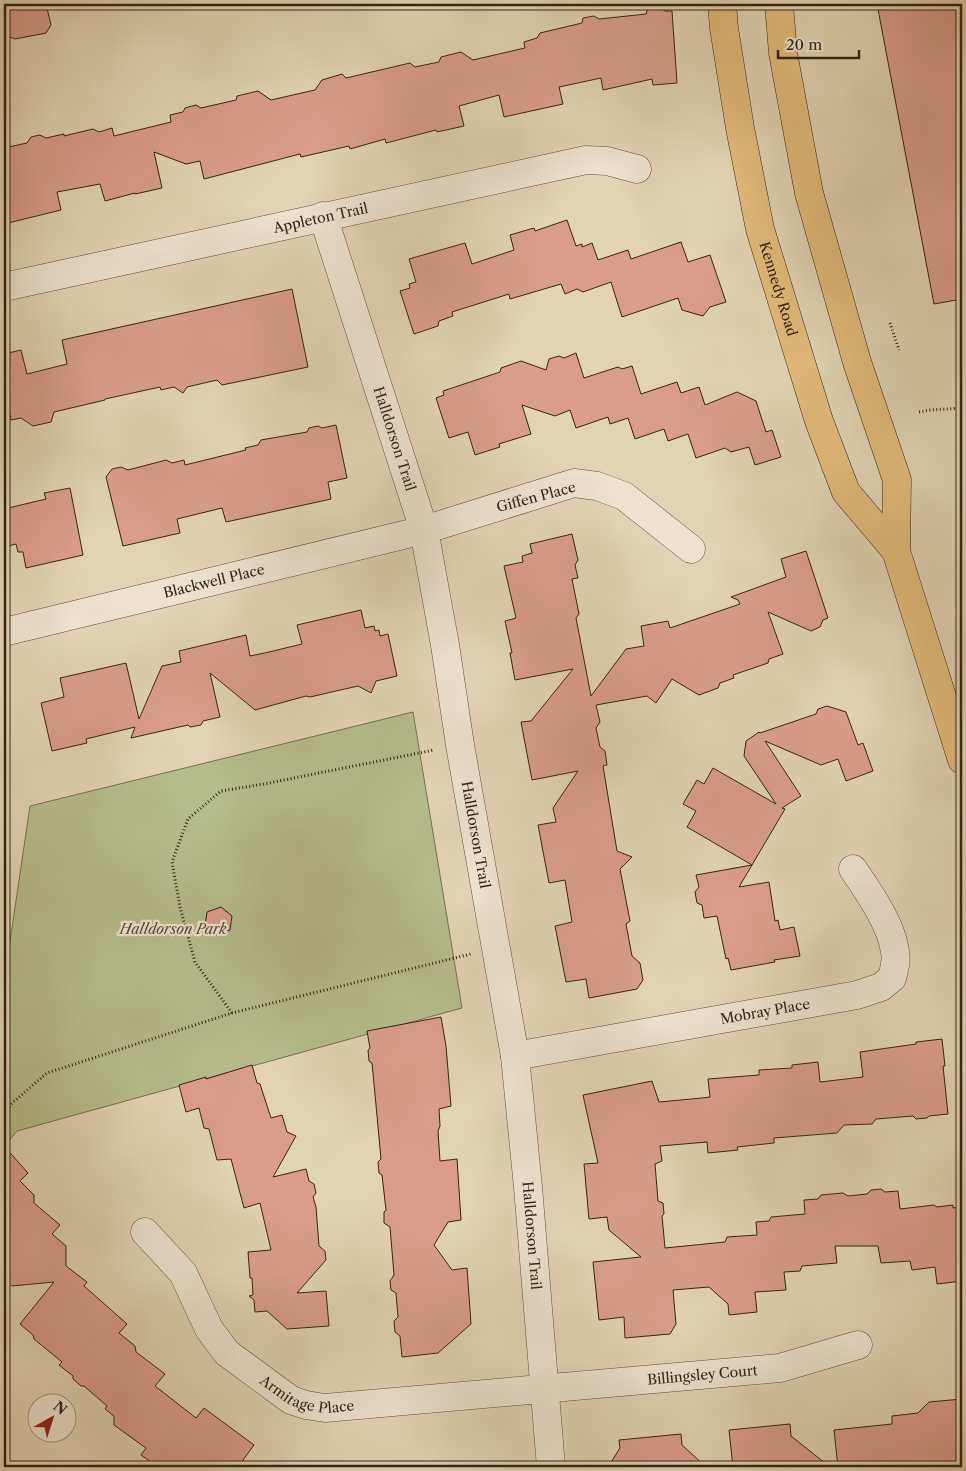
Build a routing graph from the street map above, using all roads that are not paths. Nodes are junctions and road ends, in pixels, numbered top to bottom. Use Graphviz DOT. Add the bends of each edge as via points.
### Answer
graph roads {
  1 [pos="722,4"];
  2 [pos="779,4"];
  3 [pos="637,169"];
  4 [pos="323,216"];
  5 [pos="4,286"];
  6 [pos="424,530"];
  7 [pos="691,549"];
  8 [pos="896,551"];
  9 [pos="4,632"];
  10 [pos="962,760"];
  11 [pos="853,869"];
  12 [pos="515,1056"];
  13 [pos="145,1232"];
  14 [pos="858,1345"];
  15 [pos="544,1389"];
  16 [pos="551,1467"];
  1 -- 8 [label="main road, Kennedy Road" via="740,128 760,229 819,421 846,492"];
  2 -- 8 [label="main road, Kennedy Road" via="783,53 809,193 857,362 897,480"];
  3 -- 4 [label="street, Appleton Trail" via="607,161 586,160"];
  4 -- 5 [label="street, Appleton Trail"];
  4 -- 6 [label="street, Halldorson Trail"];
  6 -- 7 [label="street, Giffen Place" via="574,483 597,486 624,496"];
  6 -- 9 [label="street, Blackwell Place"];
  6 -- 12 [label="street, Halldorson Trail"];
  8 -- 10 [label="main road, Kennedy Road"];
  11 -- 12 [label="street, Mobray Place" via="875,903 896,952 892,978 881,987 857,995"];
  12 -- 15 [label="street, Halldorson Trail"];
  13 -- 15 [label="street, Armitage Place" via="183,1273 209,1329 227,1353 291,1400 325,1408"];
  14 -- 15 [label="street, Billingsley Court" via="780,1368"];
  15 -- 16 [label="street, Halldorson Trail"];
}
